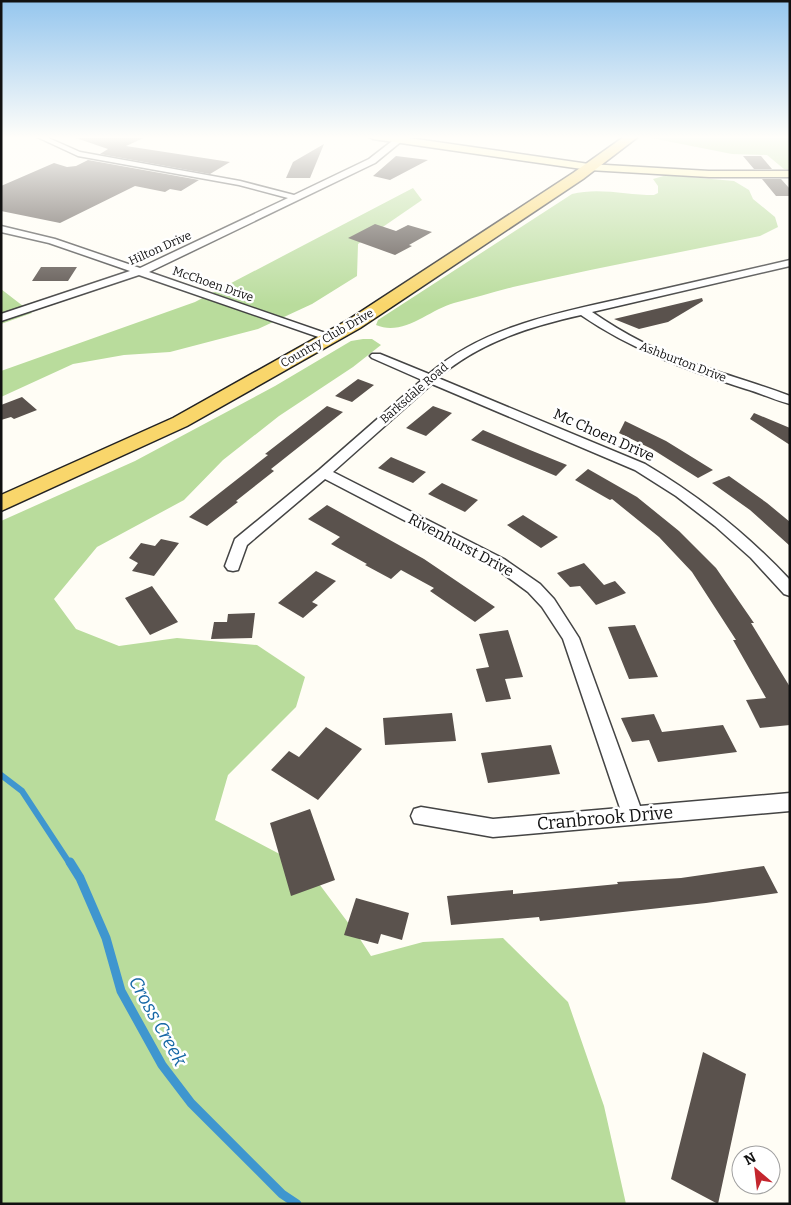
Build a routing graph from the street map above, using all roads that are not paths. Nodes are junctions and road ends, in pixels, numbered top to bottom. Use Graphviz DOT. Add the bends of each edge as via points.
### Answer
graph roads {
  1 [pos="274,192"];
  2 [pos="308,192"];
  3 [pos="551,192"];
  4 [pos="296,198"];
  5 [pos="1,229"];
  6 [pos="790,263"];
  7 [pos="140,272"];
  8 [pos="583,311"];
  9 [pos="1,318"];
  10 [pos="330,338"];
  11 [pos="376,356"];
  12 [pos="429,379"];
  13 [pos="790,400"];
  14 [pos="324,473"];
  15 [pos="1,504"];
  16 [pos="233,566"];
  17 [pos="790,590"];
  18 [pos="790,802"];
  19 [pos="421,816"];
  20 [pos="633,816"];
  1 -- 4 [label="street"];
  2 -- 4 [label="street, Hilton Drive"];
  3 -- 10 [label="main road, Country Club Drive"];
  4 -- 7 [label="street, Hilton Drive"];
  5 -- 7 [label="street, McChoen Drive" via="52,241"];
  6 -- 8 [label="street, Barksdale Road"];
  7 -- 9 [label="street, Hilton Drive"];
  7 -- 10 [label="street, McChoen Drive"];
  8 -- 12 [label="street, Barksdale Road" via="544,320 493,339 448,363"];
  8 -- 13 [label="street, Ashburton Drive" via="643,348"];
  10 -- 15 [label="main road, Country Club Drive" via="180,422"];
  11 -- 12 [label="street, Mc Choen Drive"];
  12 -- 14 [label="street, Barksdale Road"];
  12 -- 17 [label="street, Mc Choen Drive" via="648,472 713,516 766,563"];
  14 -- 16 [label="street, Barksdale Road" via="240,543"];
  14 -- 20 [label="street, Rivenhurst Drive" via="499,563 534,588 548,603 571,638"];
  18 -- 20 [label="street, Cranbrook Drive"];
  19 -- 20 [label="street, Cranbrook Drive" via="493,828"];
}
